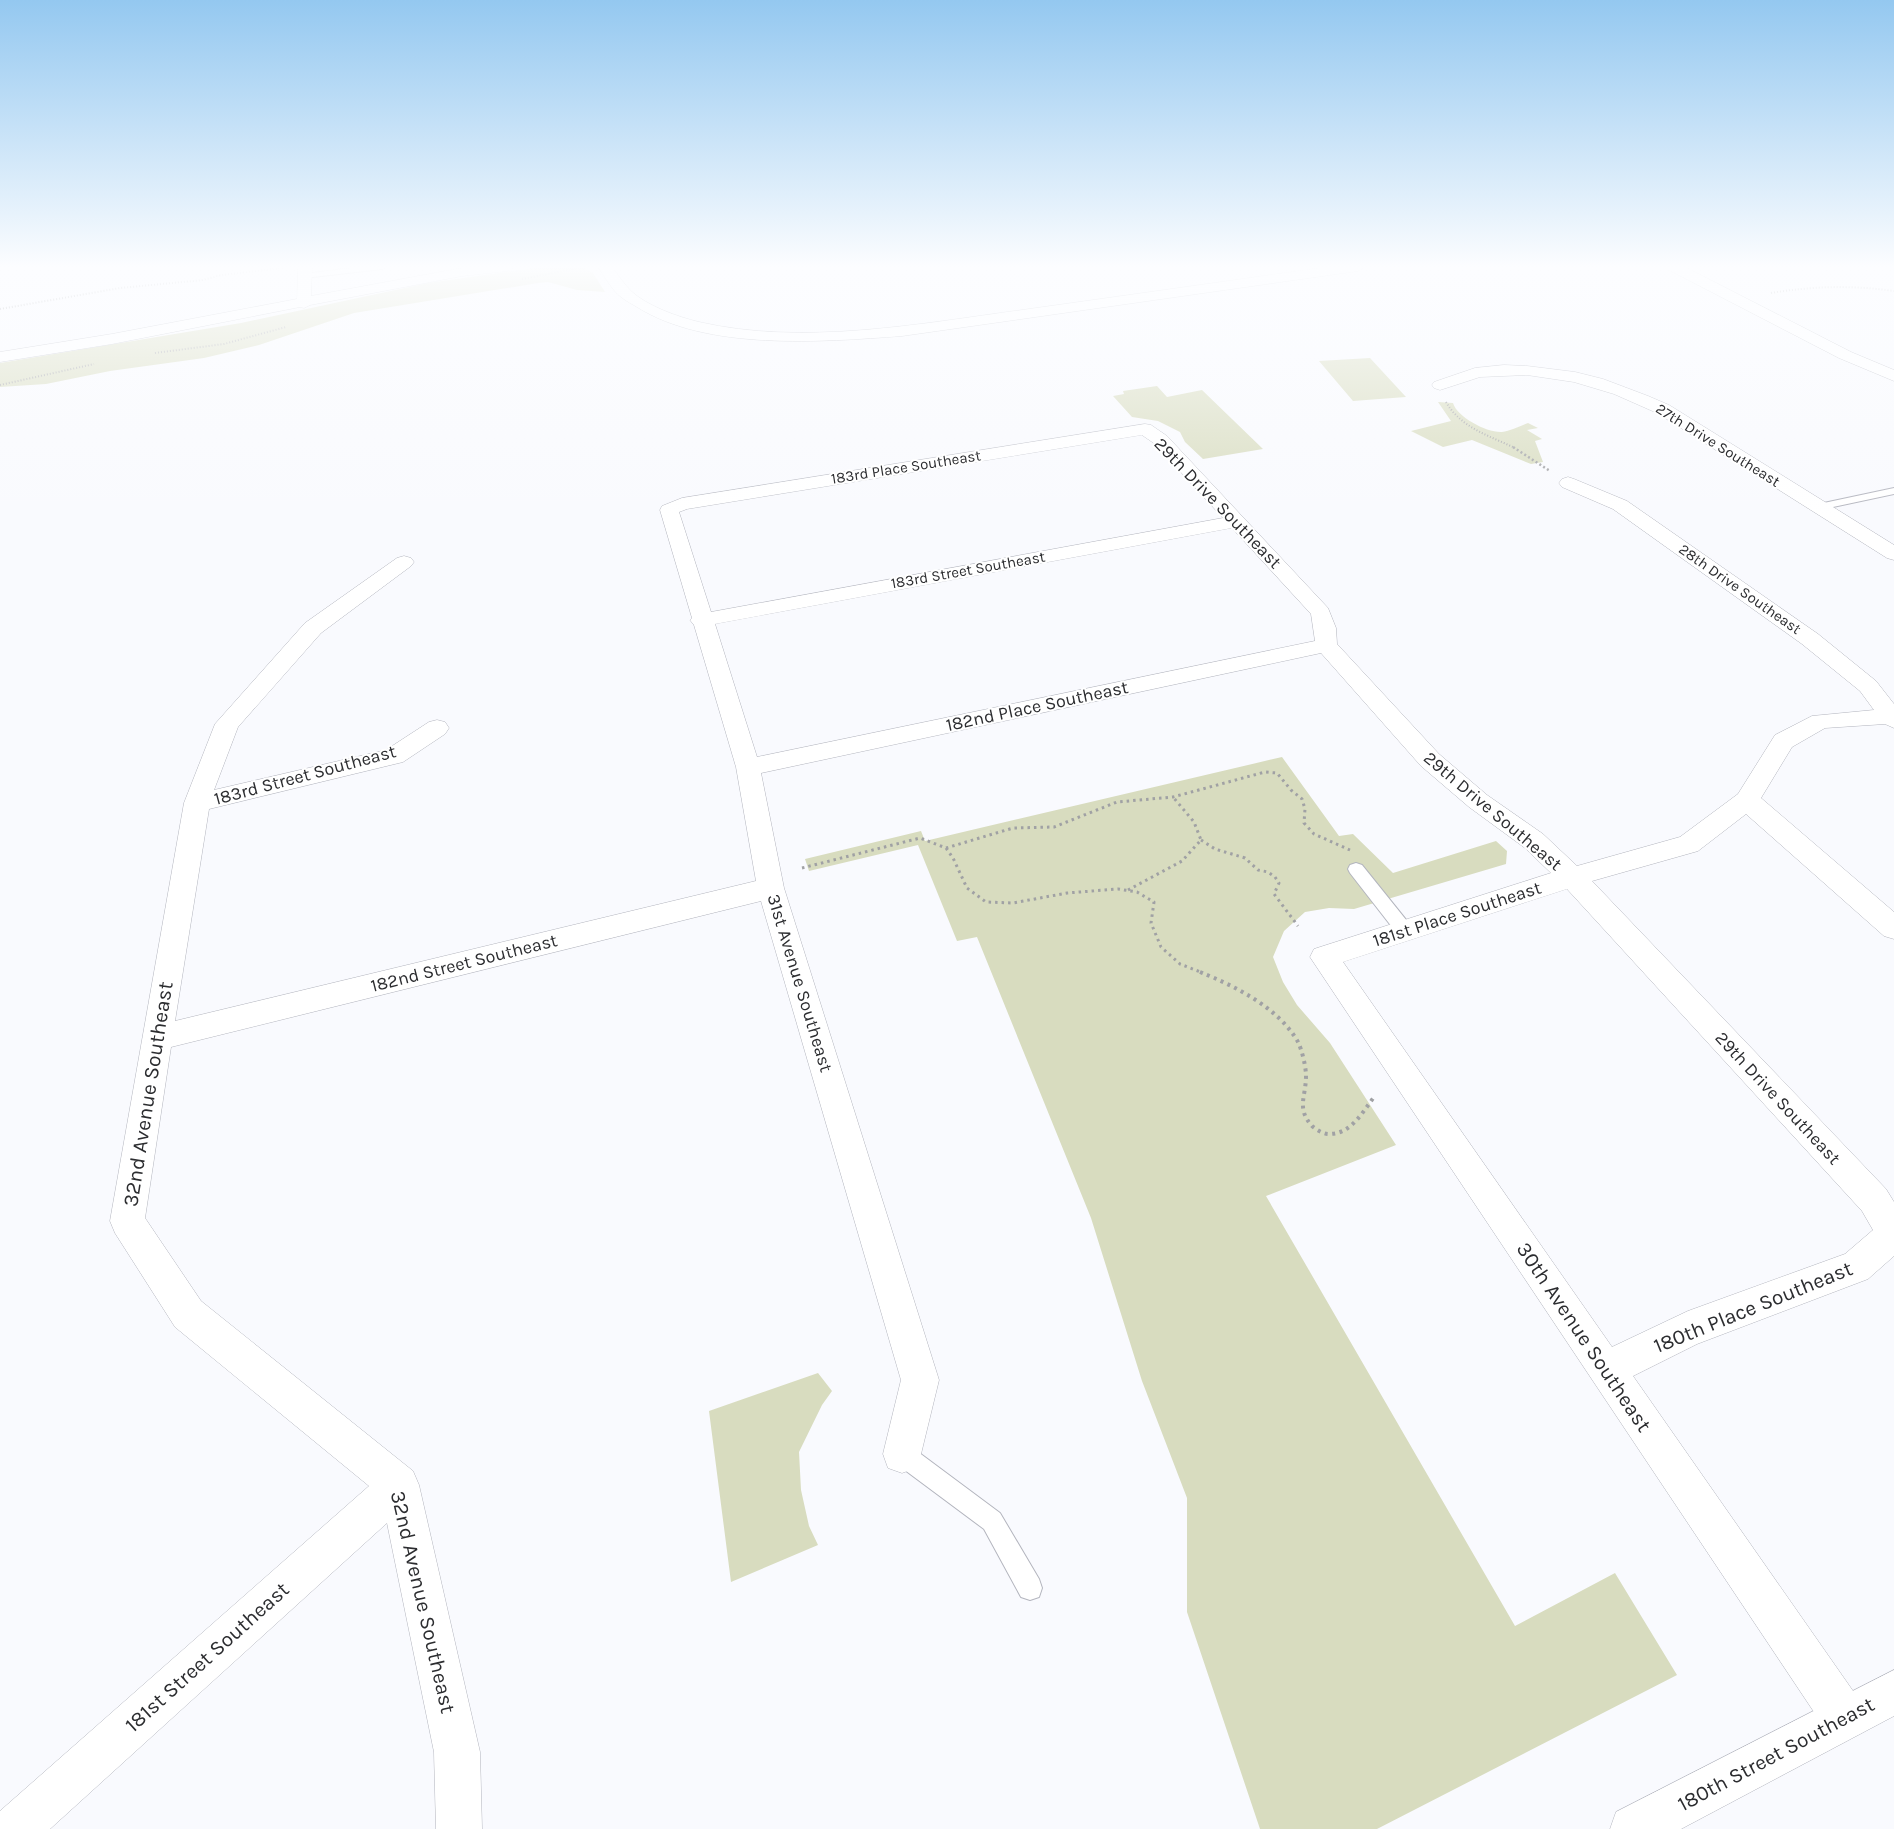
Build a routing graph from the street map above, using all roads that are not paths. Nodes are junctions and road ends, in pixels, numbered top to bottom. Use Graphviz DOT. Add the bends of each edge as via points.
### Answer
graph roads {
  1 [pos="29,352"];
  2 [pos="1840,352"];
  3 [pos="0,357"];
  4 [pos="1894,376"];
  5 [pos="1440,385"];
  6 [pos="1145,429"];
  7 [pos="1568,484"];
  8 [pos="1894,491"];
  9 [pos="1819,507"];
  10 [pos="669,510"];
  11 [pos="1236,521"];
  12 [pos="1894,554"];
  13 [pos="404,562"];
  14 [pos="701,620"];
  15 [pos="1326,645"];
  16 [pos="1893,717"];
  17 [pos="437,728"];
  18 [pos="748,767"];
  19 [pos="1748,800"];
  20 [pos="196,803"];
  21 [pos="1356,869"];
  22 [pos="1572,878"];
  23 [pos="771,888"];
  24 [pos="1894,928"];
  25 [pos="1405,931"];
  26 [pos="1324,957"];
  27 [pos="157,1038"];
  28 [pos="1894,1235"];
  29 [pos="1606,1370"];
  30 [pos="902,1454"];
  31 [pos="398,1485"];
  32 [pos="1030,1588"];
  33 [pos="1894,1692"];
  34 [pos="1844,1718"];
  35 [pos="15,1829"];
  36 [pos="459,1829"];
  37 [pos="1632,1829"];
  1 -- 3 [label="street"];
  2 -- 4 [label="street"];
  5 -- 9 [label="street, 27th Drive Southeast" via="1479,372 1523,370 1561,374 1598,383 1635,395 1663,410"];
  6 -- 10 [label="street, 183rd Place Southeast" via="682,504"];
  6 -- 11 [label="street, 29th Drive Southeast" via="1160,440"];
  7 -- 16 [label="street, 28th Drive Southeast" via="1620,504 1810,639 1868,686"];
  8 -- 9 [label="lane"];
  9 -- 12 [label="street, 27th Drive Southeast"];
  10 -- 14 [label="street, 31st Avenue Southeast"];
  11 -- 14 [label="street, 183rd Street Southeast"];
  11 -- 15 [label="street, 29th Drive Southeast" via="1321,612"];
  13 -- 20 [label="street, 32nd Avenue Southeast" via="313,628 227,724"];
  14 -- 18 [label="street, 31st Avenue Southeast"];
  15 -- 18 [label="street, 182nd Place Southeast"];
  15 -- 22 [label="street, 29th Drive Southeast" via="1430,760 1478,801 1534,841"];
  16 -- 19 [label="street, 181st Place Southeast" via="1820,721 1783,741"];
  17 -- 20 [label="street, 183rd Street Southeast" via="394,756"];
  18 -- 23 [label="street, 31st Avenue Southeast"];
  19 -- 22 [label="street, 181st Place Southeast" via="1689,844"];
  19 -- 24 [label="street"];
  20 -- 27 [label="street, 32nd Avenue Southeast"];
  21 -- 25 [label="lane"];
  22 -- 25 [label="street, 181st Place Southeast"];
  22 -- 28 [label="street, 29th Drive Southeast" via="1874,1200"];
  23 -- 27 [label="street, 182nd Street Southeast"];
  23 -- 30 [label="street, 31st Avenue Southeast" via="920,1380"];
  25 -- 26 [label="street, 181st Place Southeast"];
  26 -- 29 [label="street, 30th Avenue Southeast"];
  27 -- 31 [label="street, 32nd Avenue Southeast" via="127,1221 188,1314"];
  28 -- 29 [label="street, 180th Place Southeast" via="1856,1267 1688,1329"];
  29 -- 34 [label="street, 30th Avenue Southeast"];
  30 -- 32 [label="lane" via="992,1520"];
  31 -- 35 [label="street, 181st Street Southeast"];
  31 -- 36 [label="street, 32nd Avenue Southeast" via="457,1752"];
  33 -- 34 [label="street, 180th Street Southeast"];
  34 -- 37 [label="street, 180th Street Southeast"];
}
